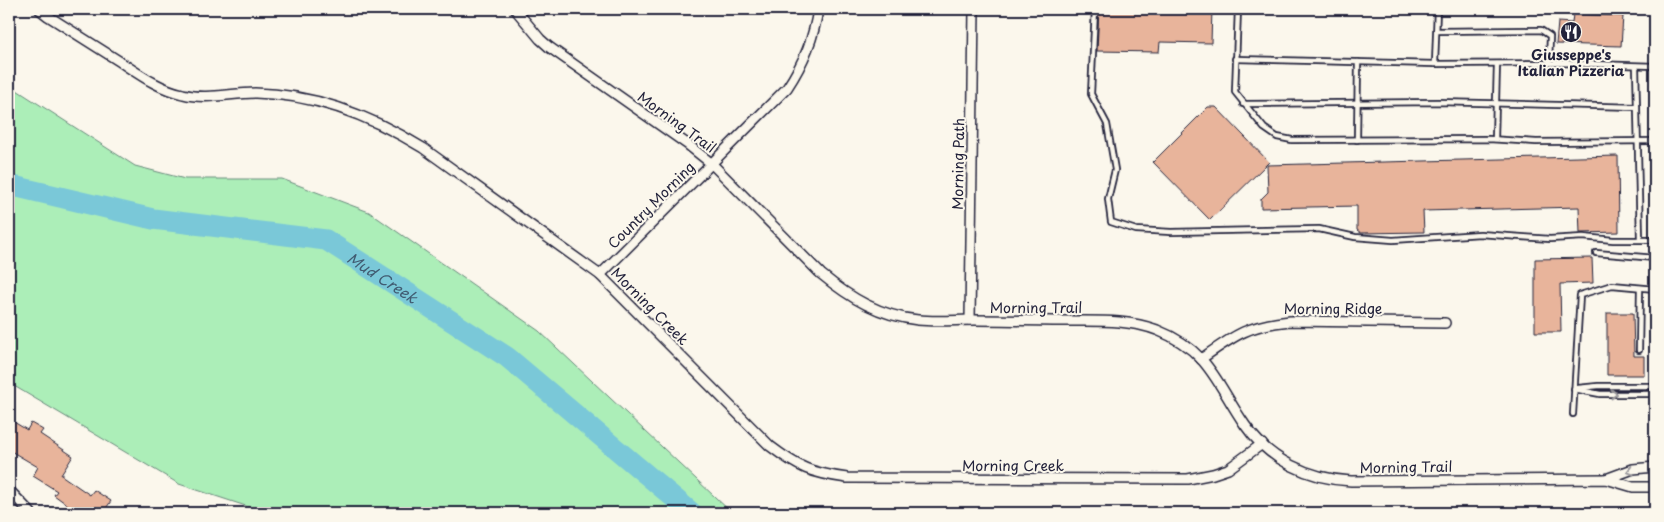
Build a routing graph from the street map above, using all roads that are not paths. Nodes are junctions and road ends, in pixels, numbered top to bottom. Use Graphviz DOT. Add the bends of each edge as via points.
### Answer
graph roads {
  1 [pos="40,9"];
  2 [pos="516,9"];
  3 [pos="818,9"];
  4 [pos="974,9"];
  5 [pos="1095,9"];
  6 [pos="1238,9"];
  7 [pos="1437,9"];
  8 [pos="1437,31"];
  9 [pos="1235,59"];
  10 [pos="1358,62"];
  11 [pos="1549,63"];
  12 [pos="1436,64"];
  13 [pos="1497,64"];
  14 [pos="1636,66"];
  15 [pos="1655,66"];
  16 [pos="1358,103"];
  17 [pos="1243,104"];
  18 [pos="1496,104"];
  19 [pos="1637,107"];
  20 [pos="1495,139"];
  21 [pos="1357,140"];
  22 [pos="1638,141"];
  23 [pos="1655,141"];
  24 [pos="712,164"];
  25 [pos="1640,239"];
  26 [pos="1655,240"];
  27 [pos="1596,253"];
  28 [pos="1655,258"];
  29 [pos="600,275"];
  30 [pos="1640,288"];
  31 [pos="1655,289"];
  32 [pos="970,320"];
  33 [pos="1445,323"];
  34 [pos="1639,350"];
  35 [pos="1202,359"];
  36 [pos="1655,386"];
  37 [pos="1574,389"];
  38 [pos="1655,394"];
  39 [pos="1573,414"];
  40 [pos="1262,444"];
  41 [pos="1655,467"];
  42 [pos="1606,479"];
  43 [pos="1655,487"];
  44 [pos="9,490"];
  45 [pos="31,513"];
  1 -- 29 [label="street, Morning Creek" via="159,86 184,95 255,93 287,96 341,109 396,131"];
  2 -- 24 [label="street, Morning Trail" via="540,39"];
  3 -- 24 [label="street, Country Morning" via="811,42 787,88"];
  4 -- 32 [label="street, Morning Path"];
  5 -- 25 [label="lane" via="1091,94 1108,124 1115,170 1108,199 1111,222 1136,230 1319,229 1355,237 1393,240 1480,234 1550,239"];
  6 -- 9 [label="lane"];
  7 -- 8 [label="lane"];
  8 -- 11 [label="lane" via="1541,30 1550,36"];
  8 -- 12 [label="lane"];
  9 -- 10 [label="lane"];
  9 -- 17 [label="lane" via="1235,92"];
  10 -- 12 [label="lane"];
  10 -- 16 [label="lane"];
  11 -- 13 [label="lane"];
  11 -- 14 [label="lane"];
  12 -- 13 [label="lane"];
  13 -- 18 [label="lane"];
  14 -- 15 [label="lane"];
  14 -- 19 [label="lane"];
  16 -- 17 [label="lane"];
  16 -- 18 [label="lane"];
  16 -- 21 [label="lane"];
  17 -- 21 [label="lane" via="1264,128 1277,137"];
  18 -- 19 [label="lane"];
  18 -- 20 [label="lane"];
  19 -- 22 [label="lane"];
  20 -- 21 [label="lane"];
  20 -- 22 [label="lane"];
  22 -- 23 [label="lane"];
  22 -- 25 [label="lane"];
  24 -- 29 [label="street, Country Morning"];
  24 -- 32 [label="street, Morning Trail" via="821,274 854,299 901,317 930,321"];
  25 -- 26 [label="lane"];
  27 -- 28 [label="lane"];
  29 -- 40 [label="street, Morning Creek" via="770,446 789,460 820,474 847,478 1188,479 1228,470"];
  30 -- 31 [label="lane"];
  30 -- 34 [label="lane"];
  30 -- 37 [label="lane" via="1612,286 1580,295"];
  32 -- 35 [label="street, Morning Trail" via="1133,323 1172,337"];
  33 -- 35 [label="street, Morning Ridge" via="1268,323 1236,335"];
  35 -- 40 [label="street, Morning Trail" via="1215,374 1244,424"];
  36 -- 37 [label="lane"];
  37 -- 38 [label="lane, one-way" via="1600,394"];
  37 -- 39 [label="lane"];
  40 -- 42 [label="street, Morning Trail" via="1297,469 1337,480"];
  41 -- 42 [label="street, Morning Trail, one-way" via="1633,469"];
  42 -- 43 [label="street, Morning Trail" via="1632,487"];
  44 -- 45 [label="street"];
}
